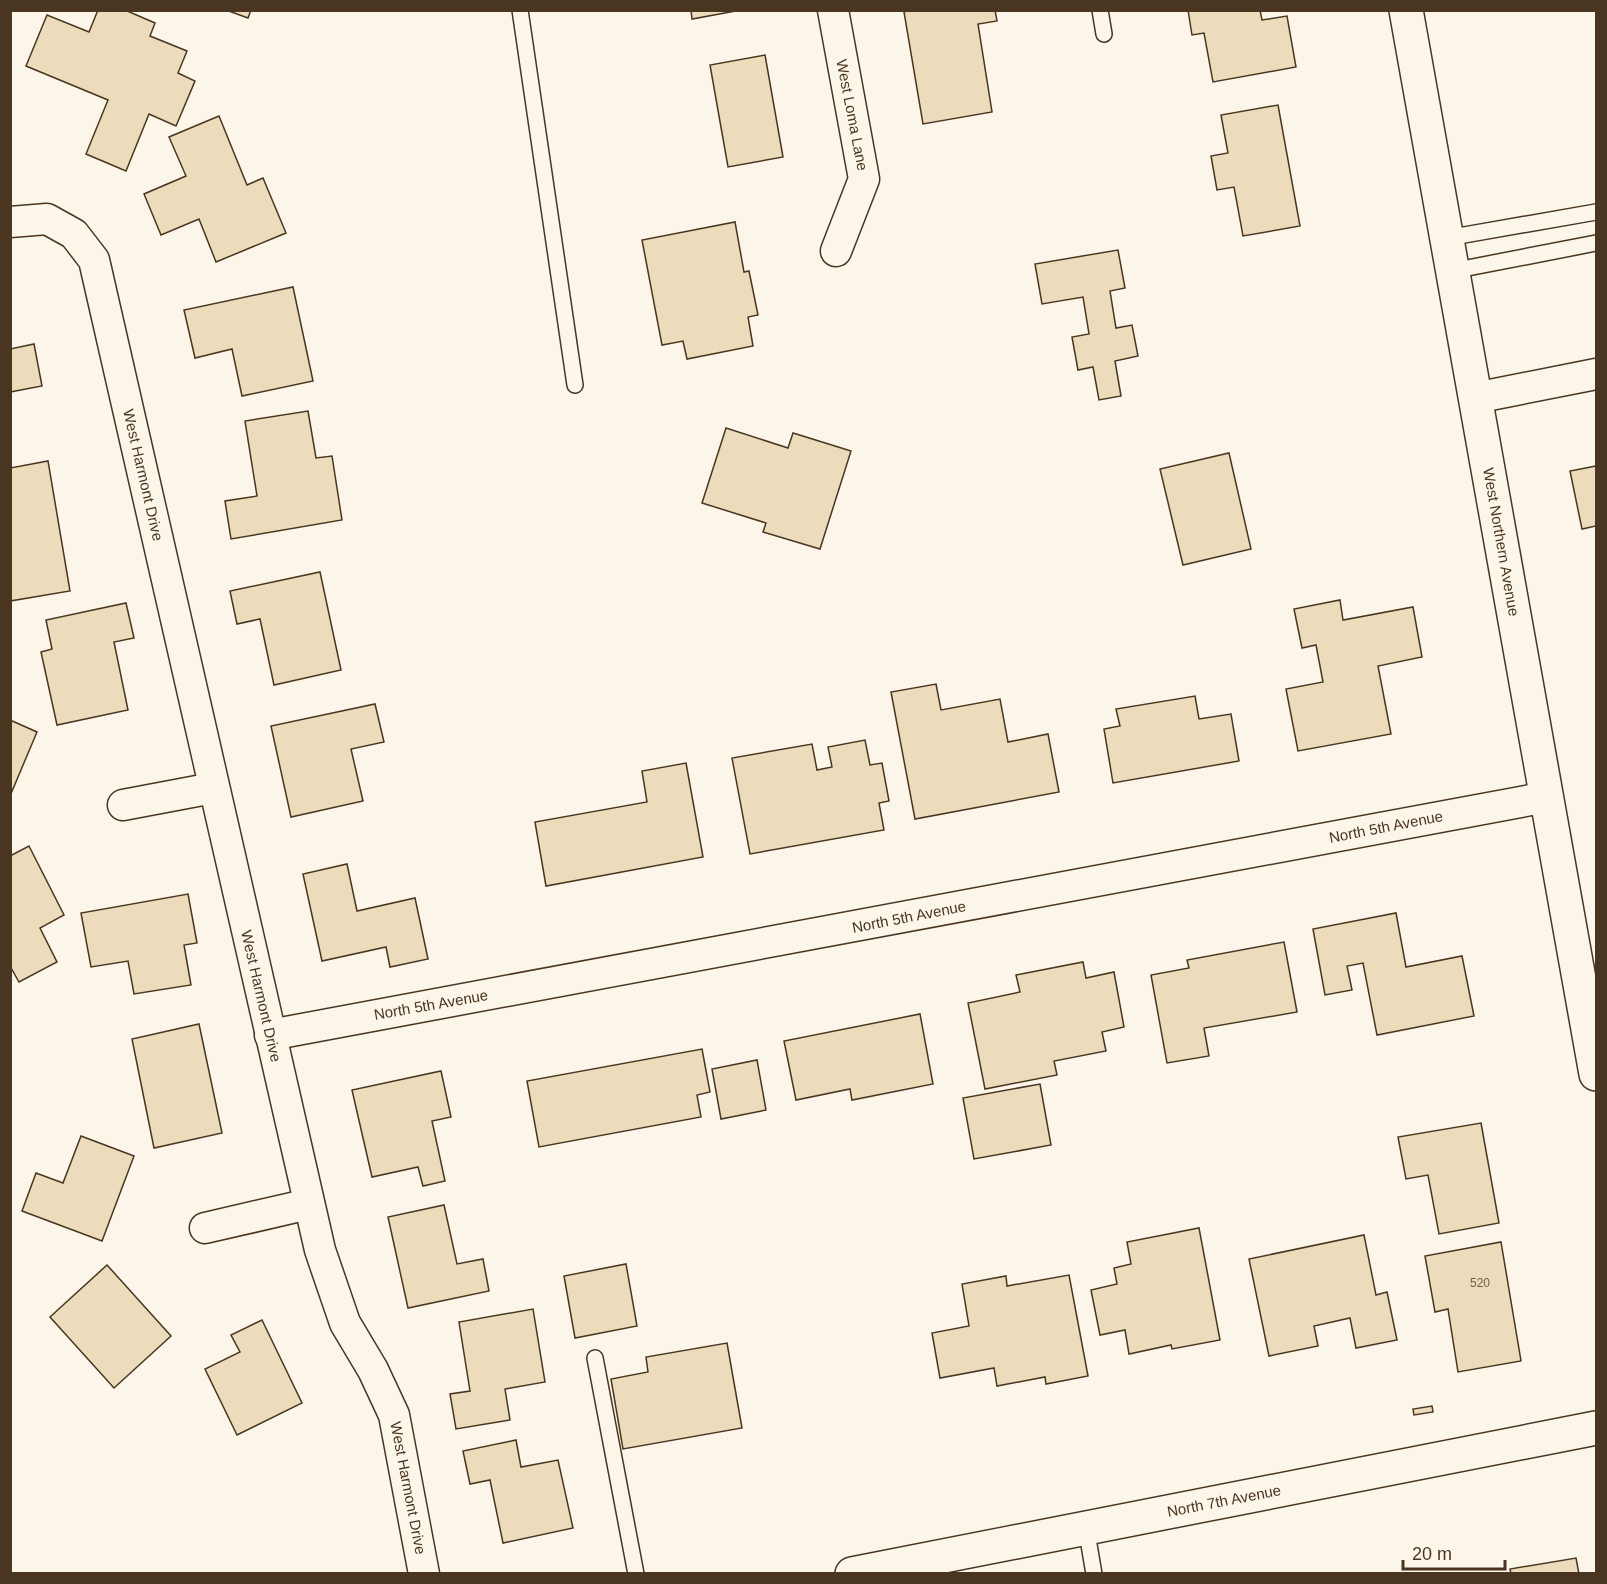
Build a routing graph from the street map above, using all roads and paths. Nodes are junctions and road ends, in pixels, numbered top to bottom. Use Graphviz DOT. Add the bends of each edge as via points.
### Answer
graph roads {
  1 [pos="520,10"];
  2 [pos="833,10"];
  3 [pos="1100,10"];
  4 [pos="1406,10"];
  5 [pos="1104,34"];
  6 [pos="1596,212"];
  7 [pos="10,222"];
  8 [pos="1447,238"];
  9 [pos="1596,243"];
  10 [pos="836,251"];
  11 [pos="1452,271"];
  12 [pos="1596,374"];
  13 [pos="574,385"];
  14 [pos="1475,398"];
  15 [pos="213,788"];
  16 [pos="1547,797"];
  17 [pos="123,805"];
  18 [pos="270,1035"];
  19 [pos="1596,1074"];
  20 [pos="309,1204"];
  21 [pos="205,1228"];
  22 [pos="595,1358"];
  23 [pos="1596,1428"];
  24 [pos="1086,1527"];
  25 [pos="424,1574"];
  26 [pos="636,1574"];
  27 [pos="852,1574"];
  28 [pos="1094,1574"];
  1 -- 13 [label="lane"];
  2 -- 10 [label="street, West Loma Lane" via="864,179"];
  3 -- 5 [label="lane"];
  4 -- 8 [label="main road, West Northern Avenue"];
  6 -- 8 [label="lane"];
  7 -- 15 [label="street, West Harmont Drive" via="47,219 74,234 94,260"];
  8 -- 11 [label="main road, West Northern Avenue"];
  9 -- 11 [label="lane"];
  11 -- 14 [label="main road, West Northern Avenue"];
  12 -- 14 [label="street"];
  14 -- 16 [label="main road, West Northern Avenue"];
  15 -- 17 [label="street"];
  15 -- 18 [label="street, West Harmont Drive"];
  16 -- 18 [label="street, North 5th Avenue"];
  16 -- 19 [label="main road, West Northern Avenue"];
  18 -- 20 [label="street, West Harmont Drive"];
  20 -- 21 [label="street"];
  20 -- 25 [label="street, West Harmont Drive" via="345,1323 394,1415"];
  22 -- 26 [label="lane"];
  23 -- 24 [label="main road, North 7th Avenue"];
  24 -- 27 [label="main road, North 7th Avenue"];
  24 -- 28 [label="lane"];
}
